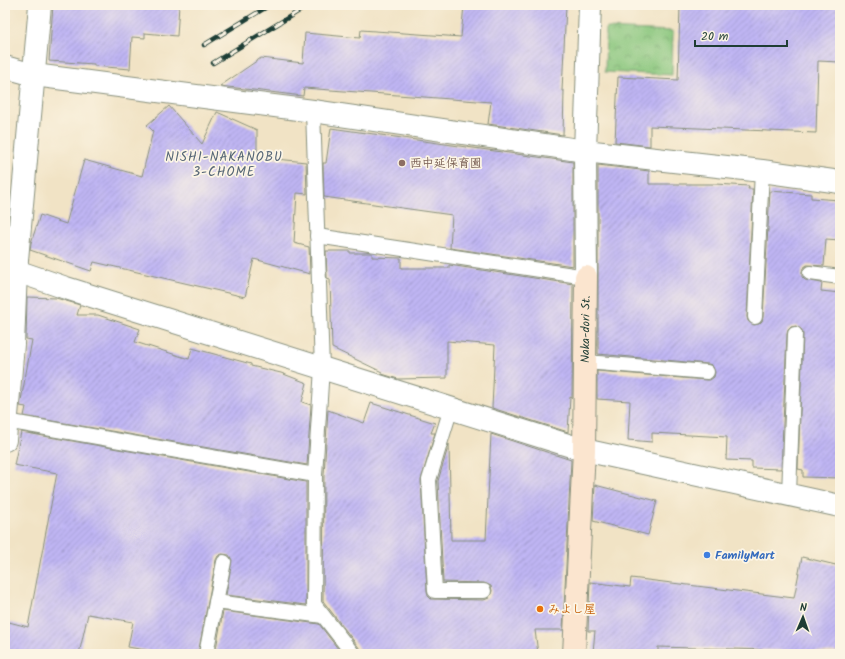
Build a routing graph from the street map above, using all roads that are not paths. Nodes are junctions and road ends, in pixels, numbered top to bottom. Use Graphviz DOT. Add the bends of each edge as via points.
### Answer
graph roads {
  1 [pos="40,5"];
  2 [pos="590,5"];
  3 [pos="5,67"];
  4 [pos="34,75"];
  5 [pos="313,111"];
  6 [pos="585,151"];
  7 [pos="762,171"];
  8 [pos="840,182"];
  9 [pos="317,236"];
  10 [pos="11,269"];
  11 [pos="810,273"];
  12 [pos="840,276"];
  13 [pos="586,277"];
  14 [pos="755,317"];
  15 [pos="795,334"];
  16 [pos="586,362"];
  17 [pos="322,368"];
  18 [pos="706,372"];
  19 [pos="451,408"];
  20 [pos="6,419"];
  21 [pos="584,450"];
  22 [pos="315,475"];
  23 [pos="789,494"];
  24 [pos="840,506"];
  25 [pos="224,562"];
  26 [pos="484,591"];
  27 [pos="216,602"];
  28 [pos="324,616"];
  29 [pos="206,654"];
  30 [pos="353,654"];
  31 [pos="574,654"];
  1 -- 4 [label="street"];
  2 -- 6 [label="street, Naka-dori St."];
  3 -- 4 [label="street"];
  4 -- 5 [label="street"];
  4 -- 10 [label="street"];
  5 -- 6 [label="street"];
  5 -- 9 [label="lane"];
  6 -- 7 [label="street"];
  6 -- 13 [label="street, Naka-dori St."];
  7 -- 8 [label="street"];
  7 -- 14 [label="lane"];
  9 -- 13 [label="lane"];
  9 -- 17 [label="lane"];
  10 -- 17 [label="street"];
  10 -- 20 [label="street"];
  11 -- 12 [label="lane"];
  13 -- 16 [label="street, Naka-dori St."];
  15 -- 23 [label="lane"];
  16 -- 18 [label="lane"];
  16 -- 21 [label="street, Naka-dori St."];
  17 -- 19 [label="street"];
  17 -- 22 [label="lane"];
  19 -- 21 [label="street"];
  19 -- 26 [label="lane" via="429,480 435,591"];
  20 -- 22 [label="lane"];
  21 -- 23 [label="street"];
  21 -- 31 [label="street, Naka-dori St."];
  22 -- 28 [label="lane" via="314,604"];
  23 -- 24 [label="street"];
  25 -- 27 [label="lane"];
  27 -- 28 [label="lane"];
  27 -- 29 [label="lane"];
  28 -- 30 [label="lane"];
}
